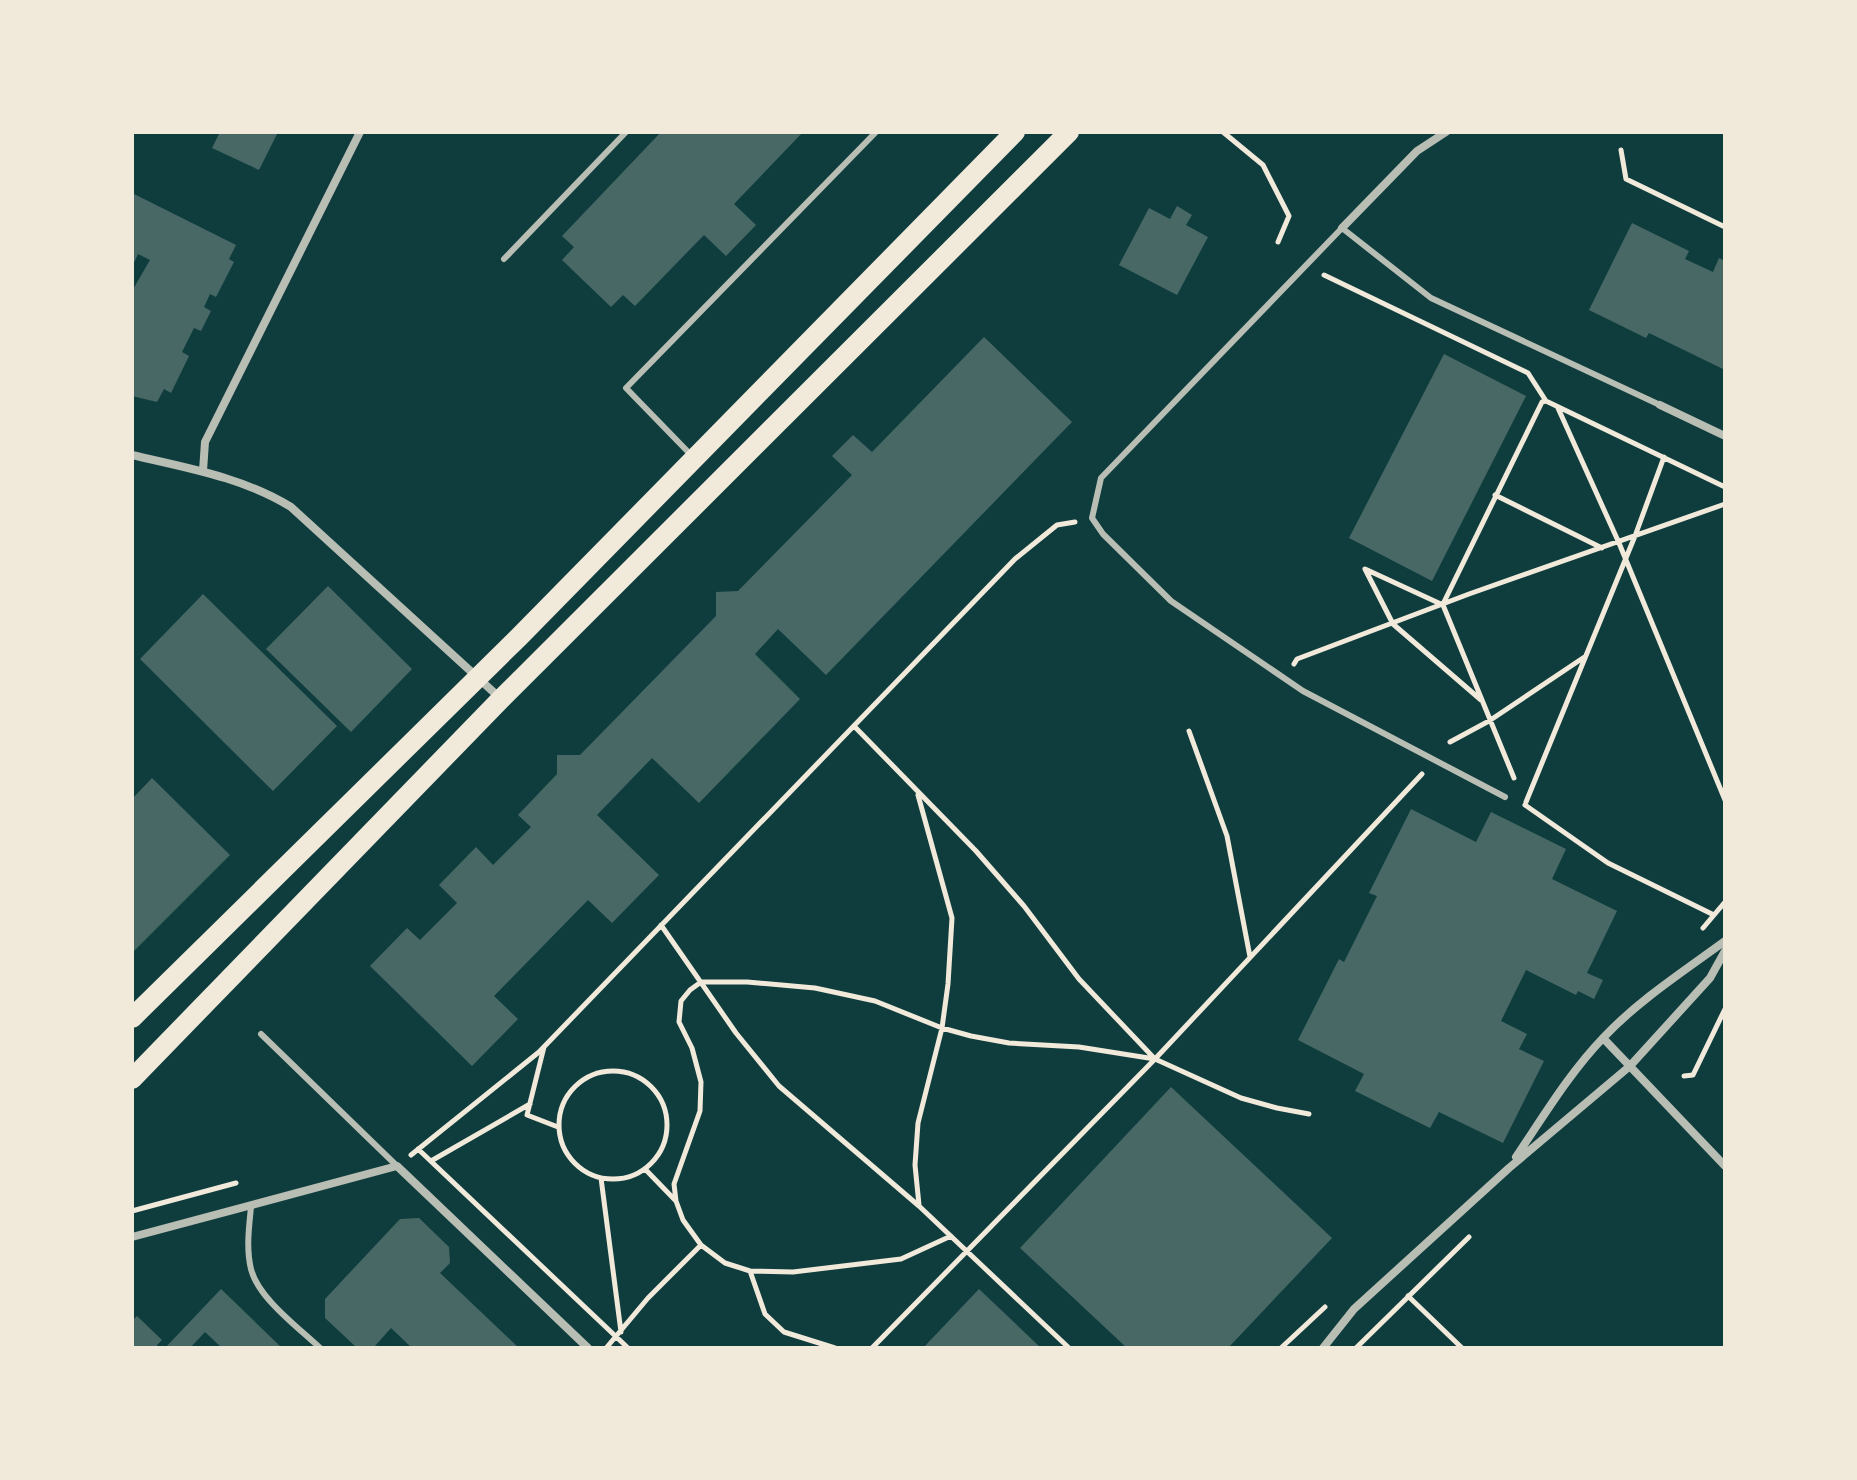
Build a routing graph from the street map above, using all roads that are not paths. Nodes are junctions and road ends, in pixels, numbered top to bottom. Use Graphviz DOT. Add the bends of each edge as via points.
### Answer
graph roads {
  1 [pos="360,132"];
  2 [pos="626,132"];
  3 [pos="876,132"];
  4 [pos="1015,132"];
  5 [pos="1069,132"];
  6 [pos="1446,132"];
  7 [pos="1342,228"];
  8 [pos="504,259"];
  9 [pos="1660,405"];
  10 [pos="1725,436"];
  11 [pos="132,455"];
  12 [pos="696,460"];
  13 [pos="203,471"];
  14 [pos="478,678"];
  15 [pos="501,699"];
  16 [pos="1505,797"];
  17 [pos="1725,941"];
  18 [pos="1725,951"];
  19 [pos="132,1018"];
  20 [pos="261,1034"];
  21 [pos="1603,1038"];
  22 [pos="1630,1066"];
  23 [pos="132,1079"];
  24 [pos="397,1166"];
  25 [pos="1725,1166"];
  26 [pos="1509,1168"];
  27 [pos="251,1207"];
  28 [pos="132,1237"];
  29 [pos="320,1348"];
  30 [pos="588,1348"];
  31 [pos="1323,1348"];
  1 -- 13 [label="street" via="205,442"];
  2 -- 8 [label="lane"];
  3 -- 12 [label="lane" via="626,388"];
  4 -- 12 [label="main road"];
  5 -- 15 [label="main road"];
  6 -- 7 [label="street" via="1417,151"];
  7 -- 9 [label="lane" via="1431,298"];
  7 -- 16 [label="lane" via="1101,478 1092,518 1171,601 1285,679"];
  9 -- 10 [label="street"];
  11 -- 13 [label="street"];
  12 -- 14 [label="main road"];
  13 -- 14 [label="street" via="245,483 291,507"];
  14 -- 15 [label="street"];
  14 -- 19 [label="main road"];
  15 -- 23 [label="main road"];
  17 -- 21 [label="street"];
  18 -- 22 [label="street" via="1710,978"];
  20 -- 24 [label="lane"];
  21 -- 22 [label="street"];
  21 -- 26 [label="street"];
  22 -- 25 [label="street"];
  22 -- 26 [label="street"];
  24 -- 27 [label="street"];
  24 -- 30 [label="street"];
  26 -- 31 [label="street" via="1354,1309"];
  27 -- 28 [label="street"];
  27 -- 29 [label="lane" via="251,1270 260,1290"];
}
